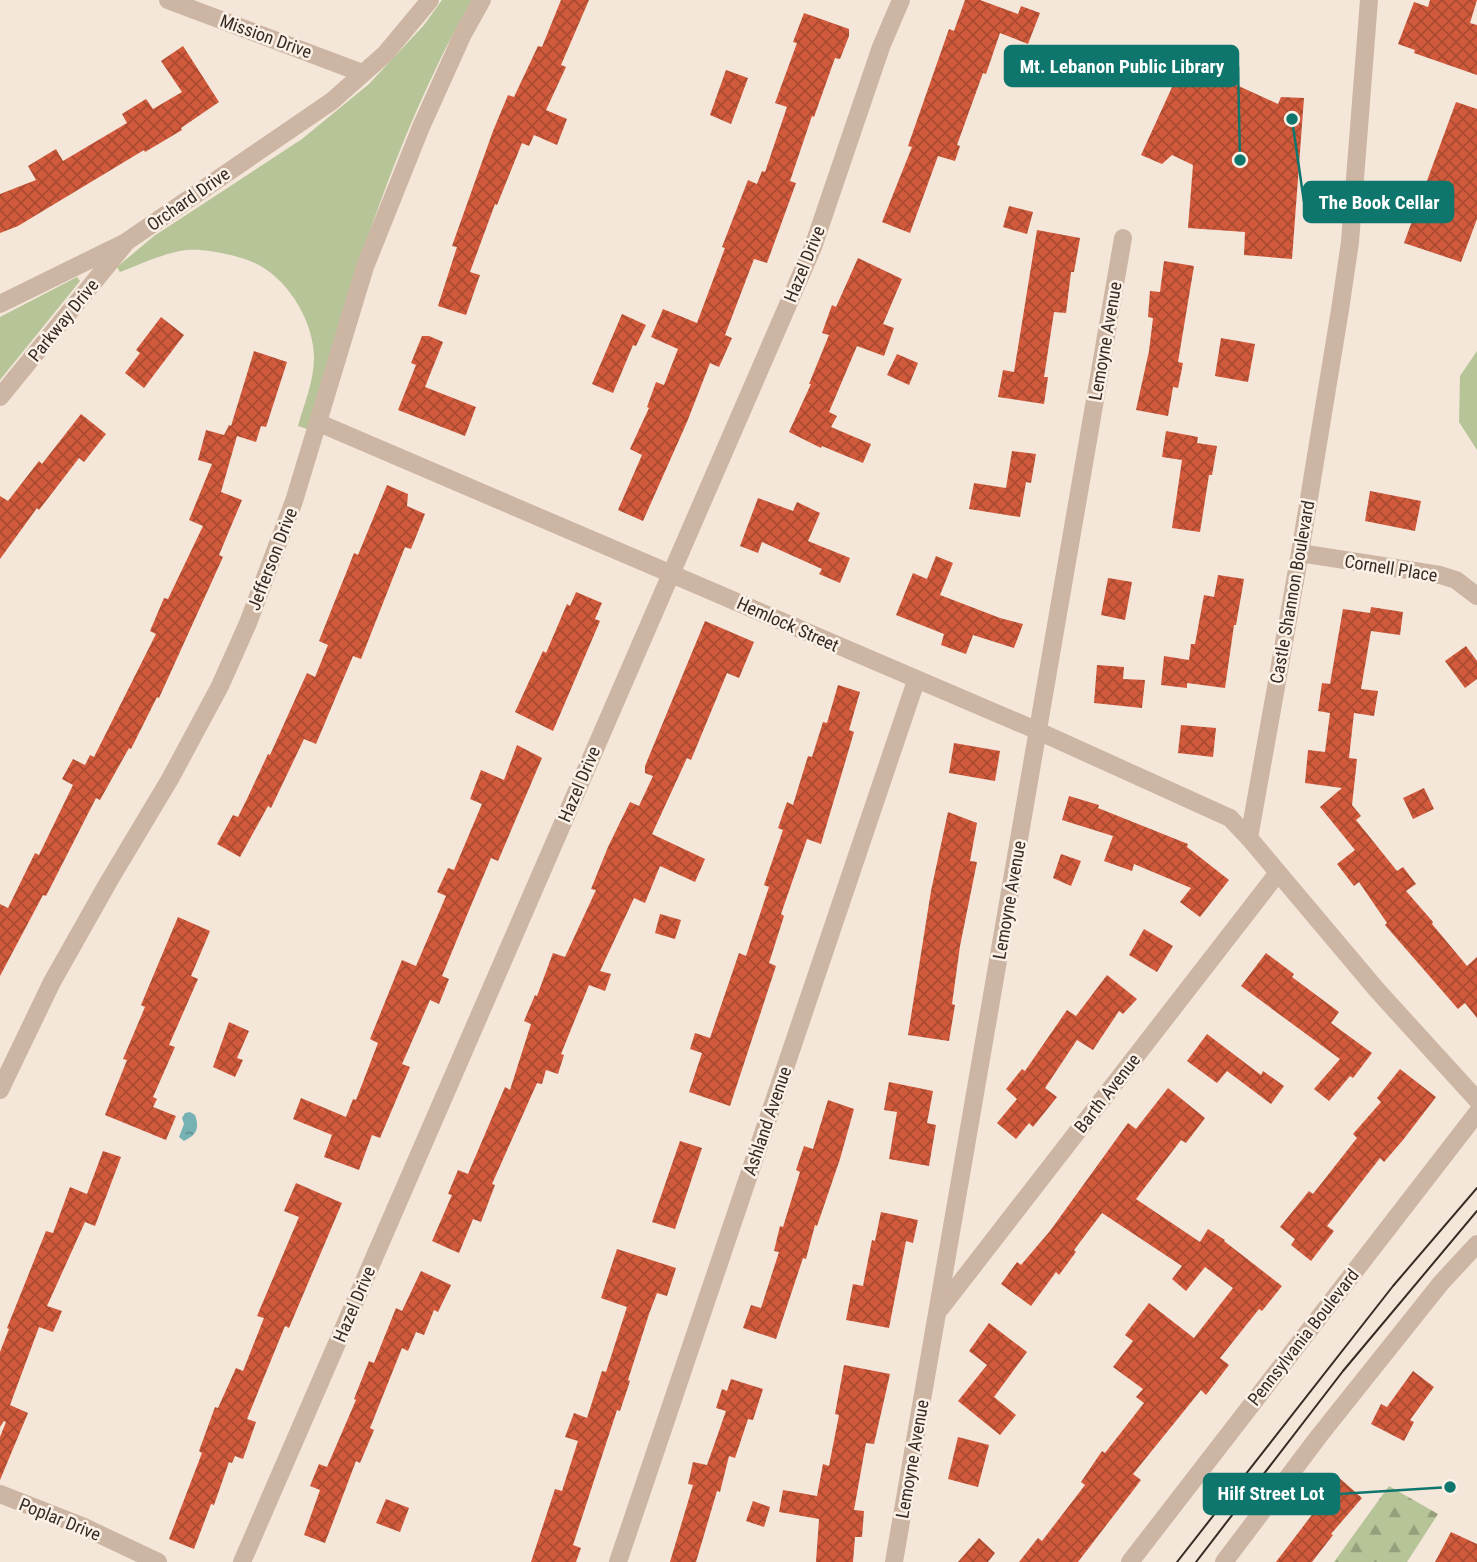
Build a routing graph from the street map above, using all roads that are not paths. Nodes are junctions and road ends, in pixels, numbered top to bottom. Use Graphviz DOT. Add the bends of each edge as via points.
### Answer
graph roads {
  1 [pos="169,0"];
  2 [pos="430,0"];
  3 [pos="482,0"];
  4 [pos="901,0"];
  5 [pos="1369,0"];
  6 [pos="362,74"];
  7 [pos="1123,238"];
  8 [pos="126,242"];
  9 [pos="0,304"];
  10 [pos="0,397"];
  11 [pos="319,423"];
  12 [pos="1300,553"];
  13 [pos="670,573"];
  14 [pos="1477,596"];
  15 [pos="916,681"];
  16 [pos="1038,731"];
  17 [pos="1249,838"];
  18 [pos="1277,874"];
  19 [pos="0,1090"];
  20 [pos="1477,1100"];
  21 [pos="1477,1113"];
  22 [pos="1477,1244"];
  23 [pos="938,1311"];
  24 [pos="0,1494"];
  25 [pos="158,1562"];
  26 [pos="242,1562"];
  27 [pos="618,1562"];
  28 [pos="894,1562"];
  29 [pos="1130,1562"];
  30 [pos="1224,1562"];
  1 -- 6 [label="street, Mission Drive"];
  2 -- 6 [label="street"];
  3 -- 11 [label="street, Jefferson Drive" via="421,127 365,267"];
  4 -- 13 [label="street, Hazel Drive" via="813,247"];
  5 -- 12 [label="street, Castle Shannon Boulevard" via="1350,242"];
  6 -- 8 [label="street, Orchard Drive" via="332,101"];
  7 -- 16 [label="street, Lemoyne Avenue"];
  8 -- 9 [label="street, Orchard Drive"];
  8 -- 10 [label="street, Parkway Drive"];
  11 -- 13 [label="street, Hemlock Street"];
  11 -- 19 [label="street, Jefferson Drive" via="279,543 220,686 52,982"];
  12 -- 14 [label="street, Cornell Place" via="1440,575 1456,580"];
  12 -- 17 [label="street, Castle Shannon Boulevard"];
  13 -- 15 [label="street, Hemlock Street"];
  13 -- 26 [label="street, Hazel Drive"];
  15 -- 16 [label="street, Hemlock Street"];
  15 -- 27 [label="street, Ashland Avenue"];
  16 -- 17 [label="street, Hemlock Street" via="1230,818"];
  16 -- 23 [label="street, Lemoyne Avenue"];
  17 -- 18 [label="street"];
  18 -- 20 [label="street"];
  18 -- 23 [label="street, Barth Avenue"];
  21 -- 29 [label="street, Pennsylvania Boulevard"];
  22 -- 30 [label="street" via="1319,1436"];
  23 -- 28 [label="street, Lemoyne Avenue"];
  24 -- 25 [label="street, Poplar Drive"];
}
